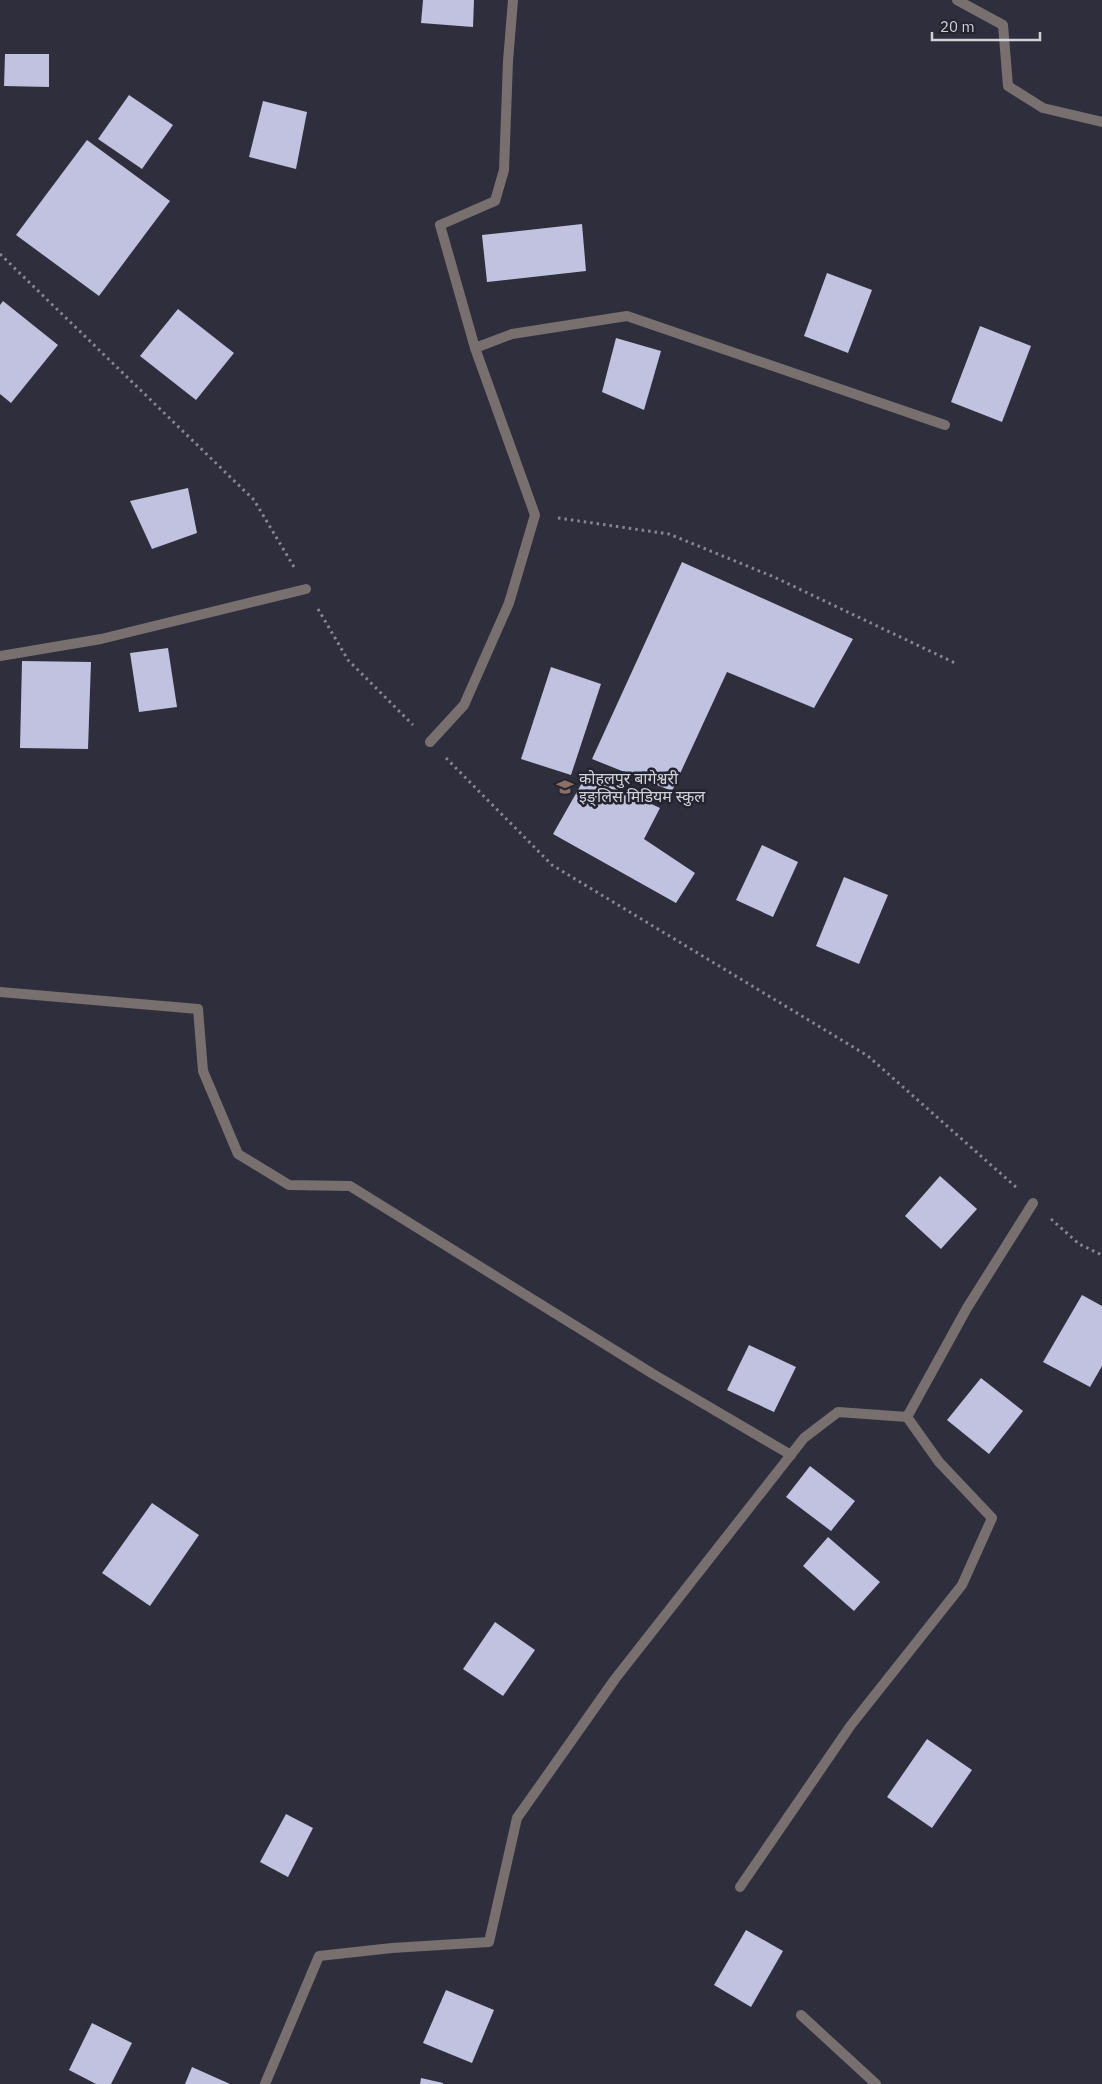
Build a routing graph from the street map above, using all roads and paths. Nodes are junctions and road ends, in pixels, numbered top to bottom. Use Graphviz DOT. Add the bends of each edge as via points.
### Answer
graph roads {
  1 [pos="513,0"];
  2 [pos="957,0"];
  3 [pos="1102,122"];
  4 [pos="0,254"];
  5 [pos="475,348"];
  6 [pos="944,425"];
  7 [pos="535,515"];
  8 [pos="306,589"];
  9 [pos="0,656"];
  10 [pos="955,663"];
  11 [pos="430,742"];
  12 [pos="0,992"];
  13 [pos="1033,1203"];
  14 [pos="1102,1255"];
  15 [pos="906,1417"];
  16 [pos="791,1455"];
  17 [pos="740,1887"];
  18 [pos="801,2015"];
  19 [pos="265,2084"];
  20 [pos="876,2084"];
  1 -- 5 [label="street" via="504,170 495,201 440,225"];
  2 -- 3 [label="street" via="1003,25 1008,86 1043,108"];
  4 -- 8 [label="path" via="254,500"];
  5 -- 6 [label="street" via="512,334 627,316"];
  5 -- 7 [label="street"];
  7 -- 10 [label="path" via="669,534 774,577"];
  7 -- 11 [label="street" via="509,604 464,705"];
  8 -- 9 [label="street" via="101,638"];
  8 -- 11 [label="path" via="348,660"];
  11 -- 13 [label="path" via="552,866 868,1056"];
  12 -- 16 [label="street" via="198,1009 204,1070 238,1154 289,1185 350,1186 652,1374"];
  13 -- 14 [label="path" via="1079,1244"];
  13 -- 15 [label="street" via="967,1308"];
  15 -- 16 [label="street" via="838,1412 804,1438"];
  15 -- 17 [label="street" via="939,1462 992,1518 962,1585 851,1725"];
  16 -- 19 [label="street" via="615,1679 517,1818 489,1942 319,1956"];
  18 -- 20 [label="street"];
}
